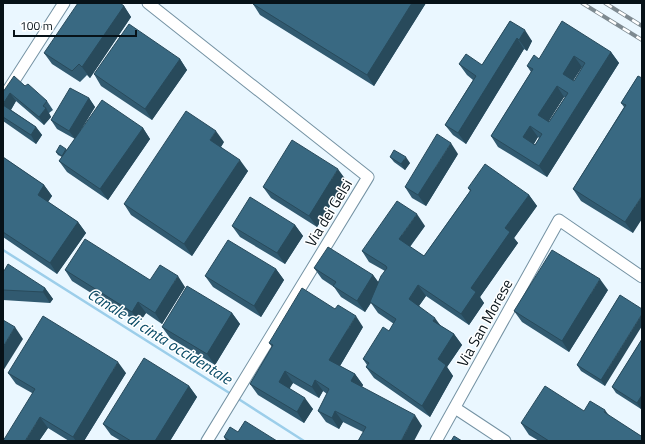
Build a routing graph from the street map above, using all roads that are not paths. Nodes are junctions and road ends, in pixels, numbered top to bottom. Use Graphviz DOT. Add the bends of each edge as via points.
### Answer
graph roads {
  1 [pos="64,3"];
  2 [pos="148,3"];
  3 [pos="3,98"];
  4 [pos="642,277"];
  5 [pos="455,408"];
  6 [pos="207,441"];
  7 [pos="436,441"];
  8 [pos="505,441"];
  1 -- 3 [label="street"];
  2 -- 6 [label="street, Via dei Gelsi" via="368,178"];
  4 -- 5 [label="street, Via San Morese" via="559,220"];
  5 -- 7 [label="street, Via San Morese"];
  5 -- 8 [label="street"];
}
